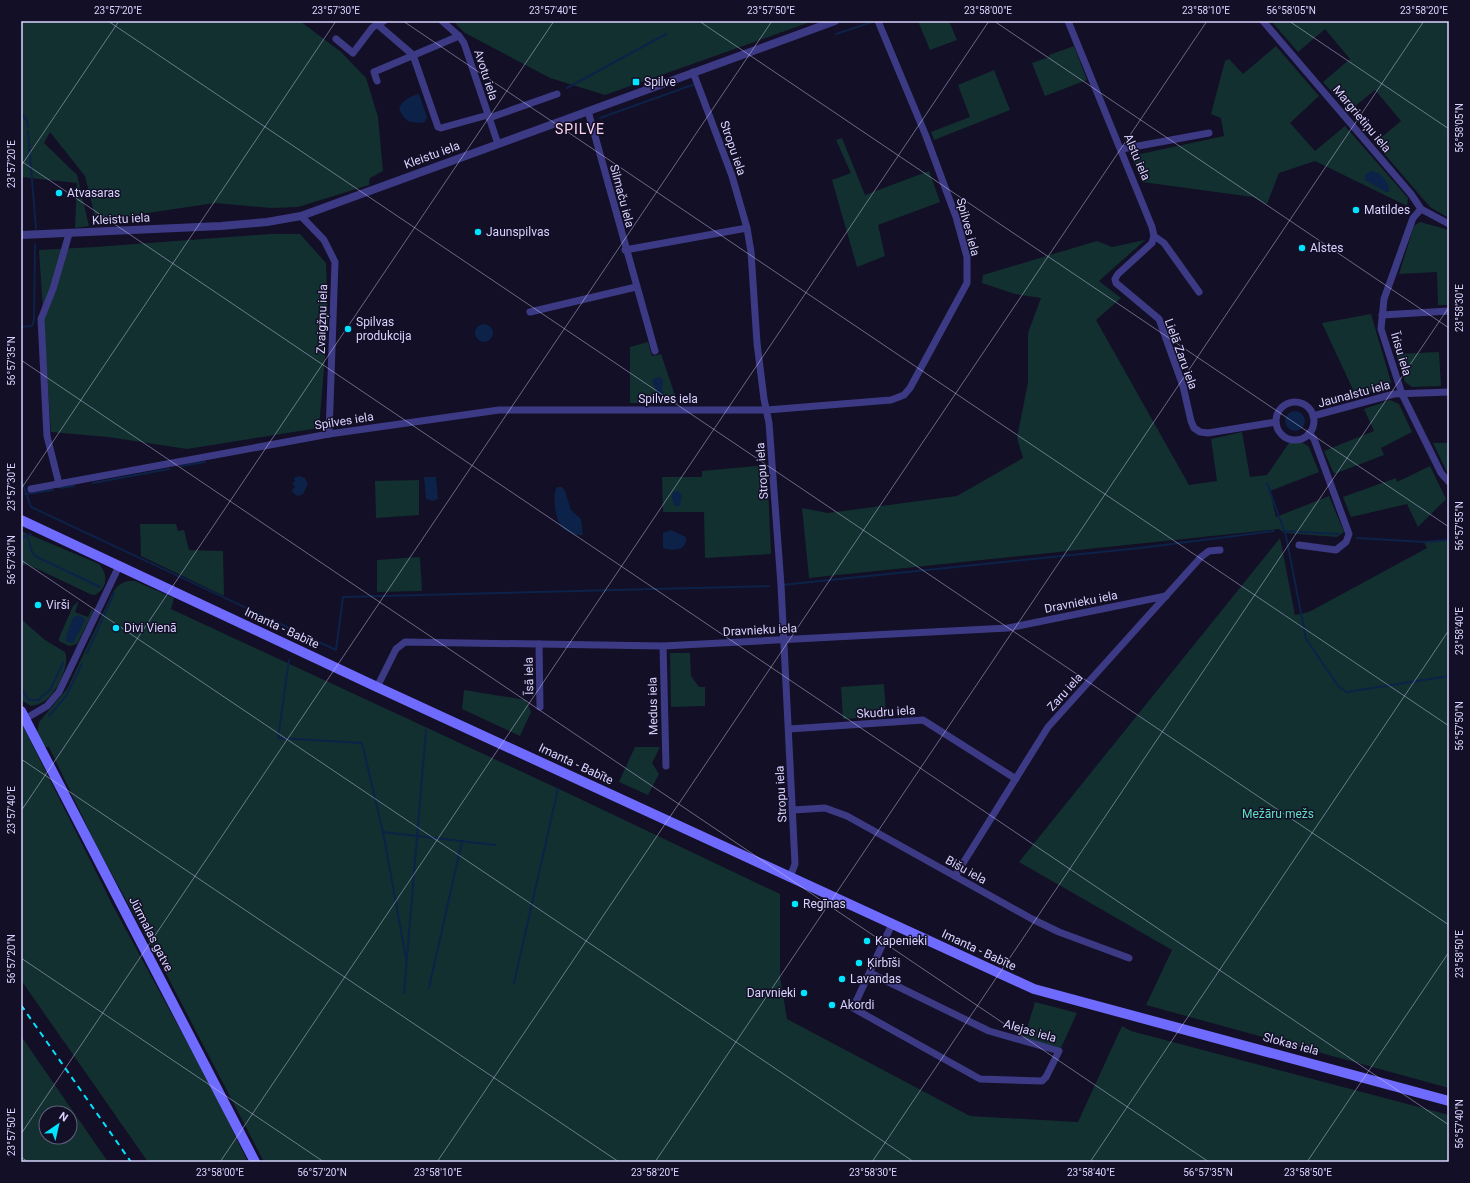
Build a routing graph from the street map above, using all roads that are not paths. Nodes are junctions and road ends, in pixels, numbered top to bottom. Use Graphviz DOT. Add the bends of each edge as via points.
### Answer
graph roads {
  1 [pos="384,21"];
  2 [pos="442,21"];
  3 [pos="835,21"];
  4 [pos="878,21"];
  5 [pos="1068,21"];
  6 [pos="1263,21"];
  7 [pos="377,24"];
  8 [pos="459,36"];
  9 [pos="336,39"];
  10 [pos="413,55"];
  11 [pos="693,72"];
  12 [pos="377,81"];
  13 [pos="557,94"];
  14 [pos="588,111"];
  15 [pos="488,116"];
  16 [pos="1210,133"];
  17 [pos="498,144"];
  18 [pos="1122,150"];
  19 [pos="1421,209"];
  20 [pos="301,216"];
  21 [pos="1449,224"];
  22 [pos="747,228"];
  23 [pos="69,234"];
  24 [pos="21,235"];
  25 [pos="1154,236"];
  26 [pos="625,250"];
  27 [pos="636,287"];
  28 [pos="1199,292"];
  29 [pos="1449,311"];
  30 [pos="530,312"];
  31 [pos="1382,315"];
  32 [pos="655,352"];
  33 [pos="1449,392"];
  34 [pos="1402,394"];
  35 [pos="767,410"];
  36 [pos="1313,416"];
  37 [pos="1276,422"];
  38 [pos="1309,433"];
  39 [pos="329,434"];
  40 [pos="1447,481"];
  41 [pos="59,484"];
  42 [pos="31,489"];
  43 [pos="21,520"];
  44 [pos="1299,545"];
  45 [pos="1220,550"];
  46 [pos="119,566"];
  47 [pos="1166,596"];
  48 [pos="783,640"];
  49 [pos="539,644"];
  50 [pos="663,646"];
  51 [pos="377,687"];
  52 [pos="540,707"];
  53 [pos="23,715"];
  54 [pos="789,728"];
  55 [pos="666,766"];
  56 [pos="1016,779"];
  57 [pos="792,810"];
  58 [pos="955,876"];
  59 [pos="790,877"];
  60 [pos="892,924"];
  61 [pos="1129,958"];
  62 [pos="870,973"];
  63 [pos="1126,1014"];
  64 [pos="1449,1101"];
  65 [pos="255,1162"];
  1 -- 7 [label="street"];
  2 -- 8 [label="street, Avotu iela"];
  3 -- 11 [label="street, Kleistu iela"];
  4 -- 35 [label="street, Spilves iela" via="926,136 956,217 967,257 968,283 904,395 891,400"];
  5 -- 18 [label="street, Alstu iela"];
  6 -- 19 [label="street, Margrietiņu iela"];
  7 -- 9 [label="street" via="353,53"];
  7 -- 10 [label="street"];
  8 -- 10 [label="street"];
  8 -- 15 [label="street, Avotu iela" via="464,43"];
  10 -- 12 [label="street" via="374,72"];
  10 -- 15 [label="street" via="438,127"];
  11 -- 14 [label="street, Kleistu iela"];
  11 -- 22 [label="street, Stropu iela" via="732,176"];
  13 -- 15 [label="street"];
  14 -- 17 [label="street, Kleistu iela"];
  14 -- 26 [label="street, Silmaču iela"];
  15 -- 17 [label="street, Avotu iela"];
  16 -- 18 [label="street"];
  17 -- 20 [label="street, Kleistu iela"];
  18 -- 25 [label="street, Alstu iela"];
  19 -- 21 [label="street, Margrietiņu iela"];
  19 -- 31 [label="street, Īrisu iela" via="1413,218 1384,299"];
  20 -- 23 [label="street, Kleistu iela" via="221,226"];
  20 -- 39 [label="street, Zvaigžņu iela" via="324,240 335,262"];
  22 -- 26 [label="street"];
  22 -- 35 [label="street, Stropu iela" via="757,343"];
  23 -- 24 [label="street, Kleistu iela"];
  23 -- 41 [label="street" via="53,289 41,319 47,436"];
  25 -- 28 [label="street" via="1164,243"];
  25 -- 37 [label="street, Lielā Zaru iela" via="1152,243 1118,274 1116,283 1158,319 1183,386 1194,428 1208,434"];
  26 -- 27 [label="street, Silmaču iela"];
  27 -- 30 [label="street"];
  27 -- 32 [label="street, Silmaču iela"];
  29 -- 31 [label="street"];
  31 -- 34 [label="street, Īrisu iela" via="1382,329"];
  33 -- 34 [label="street, Jaunalstu iela"];
  34 -- 36 [label="street, Jaunalstu iela"];
  34 -- 40 [label="street, Īrisu iela"];
  35 -- 39 [label="street, Spilves iela" via="499,410"];
  35 -- 48 [label="street, Stropu iela" via="781,581"];
  36 -- 37 [label="street" via="1309,408 1301,403 1292,402 1283,406 1277,413"];
  36 -- 38 [label="street" via="1313,425"];
  37 -- 38 [label="street" via="1279,431 1289,438 1302,438"];
  38 -- 44 [label="street" via="1314,438 1349,534 1346,542 1336,550"];
  39 -- 41 [label="street, Spilves iela"];
  41 -- 42 [label="street, Spilves iela"];
  43 -- 46 [label="main road, Imanta - Babīte"];
  45 -- 47 [label="street, Zaru iela" via="1201,557"];
  46 -- 51 [label="main road, Imanta - Babīte"];
  46 -- 53 [label="street" via="59,692 47,706"];
  47 -- 48 [label="street, Dravnieku iela" via="1008,628"];
  47 -- 56 [label="street, Zaru iela" via="1048,727"];
  48 -- 50 [label="street, Dravnieku iela"];
  48 -- 54 [label="street, Stropu iela"];
  49 -- 50 [label="street, Dravnieku iela"];
  49 -- 51 [label="street, Dravnieku iela" via="404,642 396,649"];
  49 -- 52 [label="street, Īsā iela"];
  50 -- 55 [label="street, Medus iela"];
  51 -- 59 [label="main road, Imanta - Babīte"];
  53 -- 65 [label="main road, Jūrmalas gatve"];
  54 -- 56 [label="street, Skudru iela" via="923,720"];
  54 -- 57 [label="street, Stropu iela"];
  56 -- 58 [label="street, Zaru iela"];
  57 -- 58 [label="street, Bišu iela" via="825,808 847,816"];
  57 -- 59 [label="street, Stropu iela" via="795,864"];
  58 -- 61 [label="street, Bišu iela" via="1059,932"];
  59 -- 60 [label="main road, Imanta - Babīte"];
  60 -- 62 [label="street"];
  60 -- 63 [label="main road, Imanta - Babīte" via="1034,989"];
  62 -- 62 [label="street, Alejas iela" via="989,1031 1059,1051 1042,1081 980,1079 853,1008"];
  63 -- 64 [label="main road, Slokas iela"];
}
